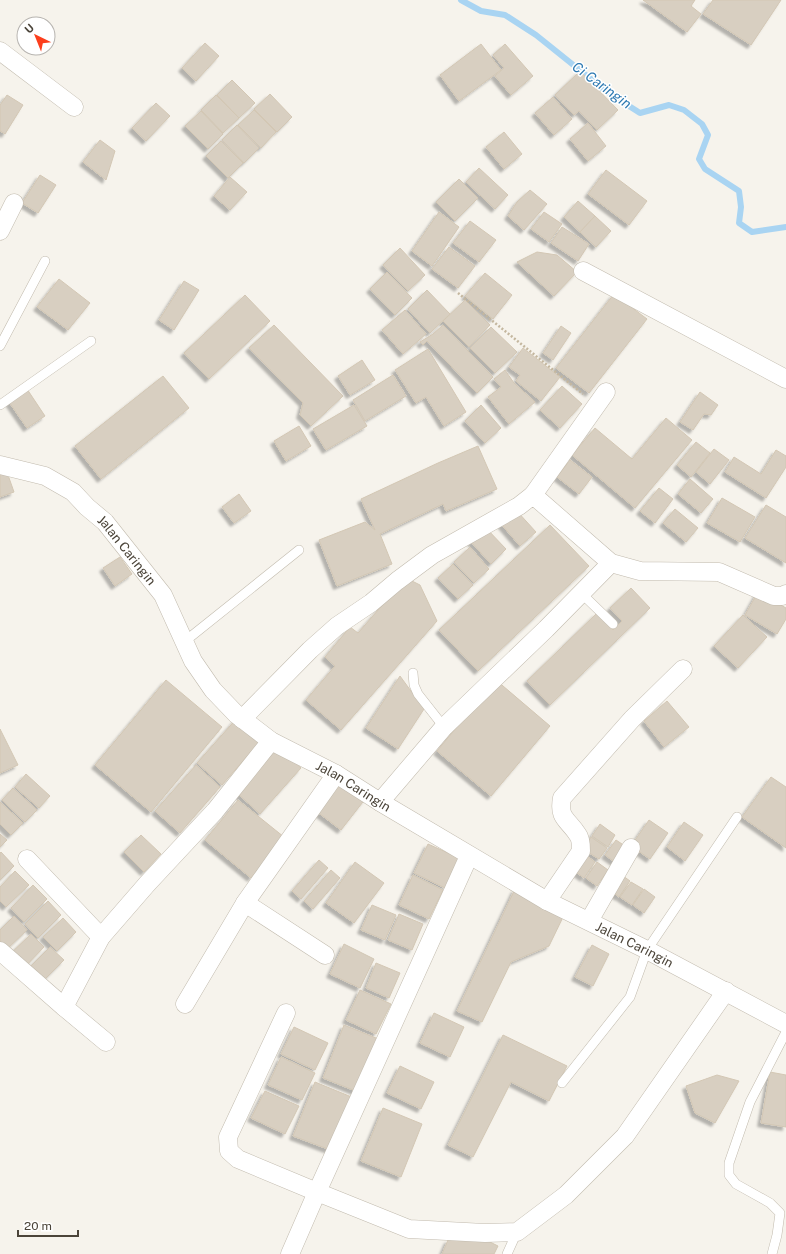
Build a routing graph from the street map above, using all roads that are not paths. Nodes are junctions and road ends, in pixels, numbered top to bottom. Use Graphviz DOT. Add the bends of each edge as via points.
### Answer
graph roads {
  1 [pos="0,51"];
  2 [pos="74,107"];
  3 [pos="14,203"];
  4 [pos="0,231"];
  5 [pos="45,261"];
  6 [pos="583,270"];
  7 [pos="91,341"];
  8 [pos="0,346"];
  9 [pos="786,379"];
  10 [pos="0,394"];
  11 [pos="602,399"];
  12 [pos="4,403"];
  13 [pos="0,465"];
  14 [pos="533,495"];
  15 [pos="298,550"];
  16 [pos="611,563"];
  17 [pos="581,593"];
  18 [pos="786,594"];
  19 [pos="613,624"];
  20 [pos="184,642"];
  21 [pos="683,668"];
  22 [pos="413,673"];
  23 [pos="242,719"];
  24 [pos="444,727"];
  25 [pos="271,741"];
  26 [pos="336,774"];
  27 [pos="380,802"];
  28 [pos="737,817"];
  29 [pos="631,848"];
  30 [pos="469,856"];
  31 [pos="27,859"];
  32 [pos="546,901"];
  33 [pos="245,903"];
  34 [pos="589,921"];
  35 [pos="101,936"];
  36 [pos="647,950"];
  37 [pos="0,951"];
  38 [pos="325,955"];
  39 [pos="726,991"];
  40 [pos="185,1004"];
  41 [pos="64,1007"];
  42 [pos="286,1012"];
  43 [pos="786,1024"];
  44 [pos="786,1032"];
  45 [pos="106,1042"];
  46 [pos="562,1083"];
  47 [pos="317,1192"];
  48 [pos="517,1232"];
  49 [pos="290,1254"];
  50 [pos="507,1254"];
  51 [pos="772,1254"];
  1 -- 2 [label="street"];
  3 -- 4 [label="street"];
  5 -- 8 [label="lane"];
  6 -- 9 [label="street"];
  7 -- 12 [label="lane"];
  10 -- 12 [label="lane"];
  11 -- 14 [label="street"];
  13 -- 20 [label="street, Jalan Caringin" via="45,476 73,492 105,522 163,595"];
  14 -- 16 [label="street"];
  14 -- 23 [label="street" via="519,506 432,555 337,626"];
  15 -- 20 [label="lane"];
  16 -- 17 [label="street"];
  16 -- 18 [label="street" via="640,572 719,572 774,596"];
  17 -- 19 [label="lane"];
  17 -- 24 [label="street"];
  20 -- 23 [label="street, Jalan Caringin" via="193,661 213,690"];
  21 -- 32 [label="street" via="632,719 562,798 560,807 563,817 579,836 581,851"];
  22 -- 24 [label="lane" via="418,694"];
  23 -- 25 [label="street, Jalan Caringin"];
  24 -- 27 [label="street"];
  25 -- 26 [label="street, Jalan Caringin"];
  25 -- 35 [label="street" via="215,811"];
  26 -- 27 [label="street, Jalan Caringin"];
  26 -- 33 [label="street"];
  27 -- 30 [label="street, Jalan Caringin"];
  28 -- 36 [label="lane"];
  29 -- 34 [label="street"];
  30 -- 32 [label="street, Jalan Caringin"];
  30 -- 47 [label="street"];
  31 -- 35 [label="street"];
  32 -- 34 [label="street, Jalan Caringin"];
  33 -- 38 [label="street"];
  33 -- 40 [label="street"];
  34 -- 36 [label="street, Jalan Caringin"];
  35 -- 41 [label="street"];
  36 -- 39 [label="street, Jalan Caringin"];
  36 -- 46 [label="lane" via="630,998"];
  37 -- 41 [label="street"];
  39 -- 43 [label="street, Jalan Caringin"];
  39 -- 48 [label="street" via="625,1136 566,1195"];
  41 -- 45 [label="street"];
  42 -- 47 [label="street" via="228,1137 229,1150 238,1159"];
  44 -- 51 [label="lane" via="750,1102 728,1163 729,1175 736,1184 770,1203 780,1213"];
  47 -- 48 [label="street" via="409,1229"];
  47 -- 49 [label="street"];
  48 -- 50 [label="lane"];
}
